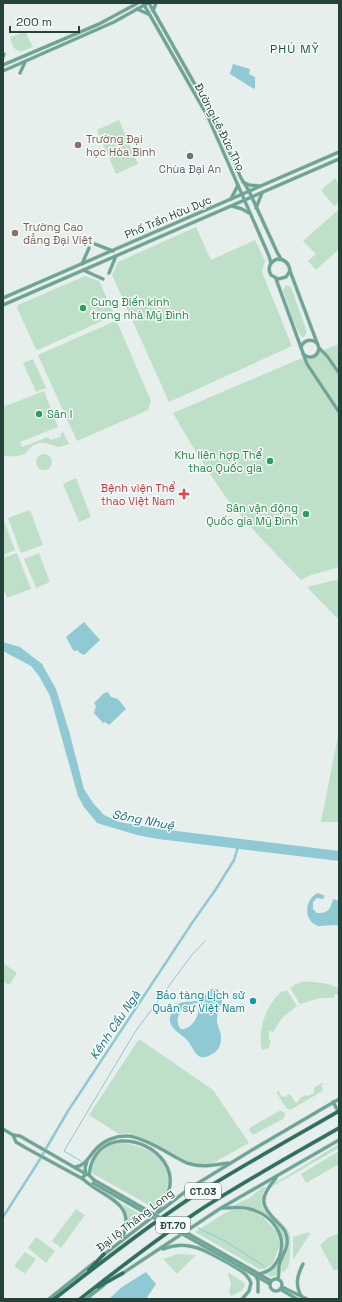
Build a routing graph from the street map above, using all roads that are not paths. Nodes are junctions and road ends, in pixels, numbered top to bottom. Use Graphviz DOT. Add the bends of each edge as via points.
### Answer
graph roads {
  1 [pos="138,3"];
  2 [pos="148,3"];
  3 [pos="156,3"];
  4 [pos="134,4"];
  5 [pos="143,4"];
  6 [pos="137,9"];
  7 [pos="153,11"];
  8 [pos="149,14"];
  9 [pos="25,62"];
  10 [pos="3,66"];
  11 [pos="3,71"];
  12 [pos="20,73"];
  13 [pos="339,152"];
  14 [pos="339,159"];
  15 [pos="242,180"];
  16 [pos="237,183"];
  17 [pos="260,186"];
  18 [pos="249,191"];
  19 [pos="262,192"];
  20 [pos="242,194"];
  21 [pos="251,197"];
  22 [pos="231,199"];
  23 [pos="244,200"];
  24 [pos="226,201"];
  25 [pos="230,206"];
  26 [pos="257,208"];
  27 [pos="250,213"];
  28 [pos="95,244"];
  29 [pos="89,248"];
  30 [pos="113,251"];
  31 [pos="116,256"];
  32 [pos="281,259"];
  33 [pos="271,263"];
  34 [pos="82,264"];
  35 [pos="83,270"];
  36 [pos="290,271"];
  37 [pos="108,274"];
  38 [pos="103,279"];
  39 [pos="276,279"];
  40 [pos="8,296"];
  41 [pos="3,298"];
  42 [pos="10,302"];
  43 [pos="3,305"];
  44 [pos="317,343"];
  45 [pos="319,348"];
  46 [pos="301,349"];
  47 [pos="303,354"];
  48 [pos="339,373"];
  49 [pos="339,412"];
  50 [pos="339,1099"];
  51 [pos="334,1102"];
  52 [pos="339,1111"];
  53 [pos="339,1128"];
  54 [pos="3,1130"];
  55 [pos="13,1136"];
  56 [pos="339,1140"];
  57 [pos="88,1159"];
  58 [pos="230,1163"];
  59 [pos="74,1167"];
  60 [pos="278,1175"];
  61 [pos="91,1178"];
  62 [pos="83,1179"];
  63 [pos="88,1181"];
  64 [pos="221,1208"];
  65 [pos="156,1214"];
  66 [pos="121,1240"];
  67 [pos="156,1252"];
  68 [pos="104,1254"];
  69 [pos="303,1264"];
  70 [pos="123,1273"];
  71 [pos="257,1275"];
  72 [pos="278,1279"];
  73 [pos="75,1283"];
  74 [pos="270,1283"];
  75 [pos="281,1288"];
  76 [pos="258,1292"];
  77 [pos="301,1296"];
  78 [pos="86,1297"];
  79 [pos="48,1299"];
  80 [pos="54,1299"];
  81 [pos="80,1299"];
  82 [pos="242,1299"];
  83 [pos="297,1299"];
  84 [pos="306,1299"];
  1 -- 4 [label="main road"];
  2 -- 5 [label="main road"];
  2 -- 7 [label="main road, Đường Lê Đức Thọ"];
  3 -- 7 [label="main road"];
  4 -- 10 [label="main road" via="99,24"];
  5 -- 6 [label="main road"];
  5 -- 8 [label="main road, Đường Lê Đức Thọ"];
  6 -- 8 [label="main road"];
  6 -- 9 [label="main road"];
  7 -- 15 [label="main road, Đường Lê Đức Thọ" via="215,120"];
  8 -- 16 [label="main road, Đường Lê Đức Thọ" via="208,117"];
  9 -- 11 [label="main road"];
  9 -- 12 [label="main road"];
  13 -- 17 [label="main road, Phố Trần Hữu Dực"];
  14 -- 19 [label="main road, Phố Trần Hữu Dực"];
  15 -- 16 [label="main road"];
  15 -- 17 [label="main road" via="249,185"];
  15 -- 18 [label="main road, Đường Lê Đức Thọ"];
  16 -- 20 [label="main road, Đường Lê Đức Thọ"];
  16 -- 22 [label="main road"];
  17 -- 18 [label="main road, Phố Trần Hữu Dực"];
  18 -- 20 [label="main road, Phố Trần Hữu Dực"];
  18 -- 21 [label="main road, Đường Lê Đức Thọ"];
  19 -- 21 [label="main road, Phố Trần Hữu Dực"];
  19 -- 26 [label="main road"];
  20 -- 22 [label="main road, Phố Trần Hữu Dực"];
  20 -- 23 [label="main road, Đường Lê Đức Thọ"];
  21 -- 23 [label="main road, Phố Trần Hữu Dực"];
  21 -- 26 [label="main road, Đường Lê Đức Thọ"];
  22 -- 24 [label="main road, Phố Trần Hữu Dực"];
  23 -- 25 [label="main road, Phố Trần Hữu Dực"];
  23 -- 27 [label="main road, Đường Lê Đức Thọ"];
  24 -- 25 [label="main road"];
  24 -- 30 [label="main road, Phố Trần Hữu Dực"];
  25 -- 27 [label="main road"];
  25 -- 31 [label="main road, Phố Trần Hữu Dực"];
  26 -- 27 [label="main road"];
  26 -- 32 [label="main road, Đường Lê Đức Thọ"];
  27 -- 33 [label="main road, Đường Lê Đức Thọ"];
  28 -- 30 [label="main road"];
  29 -- 34 [label="main road"];
  30 -- 34 [label="main road, Phố Trần Hữu Dực"];
  31 -- 35 [label="main road, Phố Trần Hữu Dực"];
  31 -- 37 [label="main road"];
  32 -- 33 [label="main road"];
  32 -- 36 [label="main road" via="288,264"];
  33 -- 39 [label="main road" via="270,272"];
  34 -- 40 [label="main road, Phố Trần Hữu Dực"];
  35 -- 38 [label="main road"];
  35 -- 42 [label="main road, Phố Trần Hữu Dực"];
  36 -- 39 [label="main road" via="284,278"];
  36 -- 44 [label="main road"];
  39 -- 46 [label="main road"];
  40 -- 41 [label="main road, Phố Trần Hữu Dực"];
  40 -- 42 [label="main road"];
  42 -- 43 [label="main road, Phố Trần Hữu Dực"];
  44 -- 45 [label="main road"];
  44 -- 46 [label="main road" via="312,340 306,341"];
  45 -- 47 [label="main road" via="313,357"];
  45 -- 48 [label="main road"];
  46 -- 47 [label="main road"];
  47 -- 49 [label="main road"];
  50 -- 51 [label="main road, Đại lộ Thăng Long"];
  51 -- 52 [label="main road"];
  51 -- 58 [label="main road, Đại lộ Thăng Long"];
  52 -- 73 [label="highway, CT.03" via="188,1200"];
  53 -- 78 [label="highway, CT.03" via="198,1212 142,1251"];
  54 -- 55 [label="main road, ĐT.70"];
  55 -- 59 [label="main road, ĐT.70" via="20,1136"];
  55 -- 62 [label="main road, ĐT.70" via="16,1142"];
  56 -- 60 [label="main road"];
  57 -- 58 [label="main road" via="107,1141 127,1136 140,1139 194,1166"];
  57 -- 59 [label="main road" via="81,1166"];
  57 -- 61 [label="main road" via="85,1168"];
  58 -- 65 [label="main road, Đại lộ Thăng Long" via="190,1188"];
  59 -- 61 [label="main road, ĐT.70"];
  60 -- 64 [label="main road"];
  60 -- 72 [label="main road" via="268,1187 263,1200 264,1207 283,1228 288,1239 287,1248 280,1262"];
  61 -- 62 [label="main road" via="84,1176"];
  61 -- 63 [label="main road, ĐT.70"];
  61 -- 65 [label="main road" via="93,1160 109,1143 138,1142 159,1155 170,1175 168,1191"];
  61 -- 71 [label="main road, ĐT.70, bridge"];
  62 -- 63 [label="main road, ĐT.70"];
  63 -- 66 [label="main road" via="123,1208 127,1223"];
  64 -- 67 [label="main road"];
  64 -- 71 [label="main road" via="239,1207 253,1210 265,1217 278,1230 282,1243 278,1260 272,1269"];
  65 -- 66 [label="main road, Đại lộ Thăng Long"];
  66 -- 68 [label="main road, Đại lộ Thăng Long"];
  67 -- 70 [label="main road"];
  67 -- 82 [label="main road" via="179,1245 202,1249 248,1277 251,1286"];
  68 -- 73 [label="highway"];
  68 -- 79 [label="main road, Đại lộ Thăng Long"];
  69 -- 77 [label="main road" via="296,1282"];
  70 -- 78 [label="highway"];
  71 -- 74 [label="main road, ĐT.70"];
  71 -- 76 [label="main road"];
  72 -- 74 [label="main road"];
  72 -- 75 [label="main road" via="281,1281"];
  73 -- 80 [label="highway, CT.03"];
  74 -- 75 [label="main road" via="273,1290"];
  75 -- 77 [label="main road"];
  75 -- 83 [label="main road"];
  77 -- 84 [label="main road"];
  78 -- 81 [label="highway, CT.03"];
}
